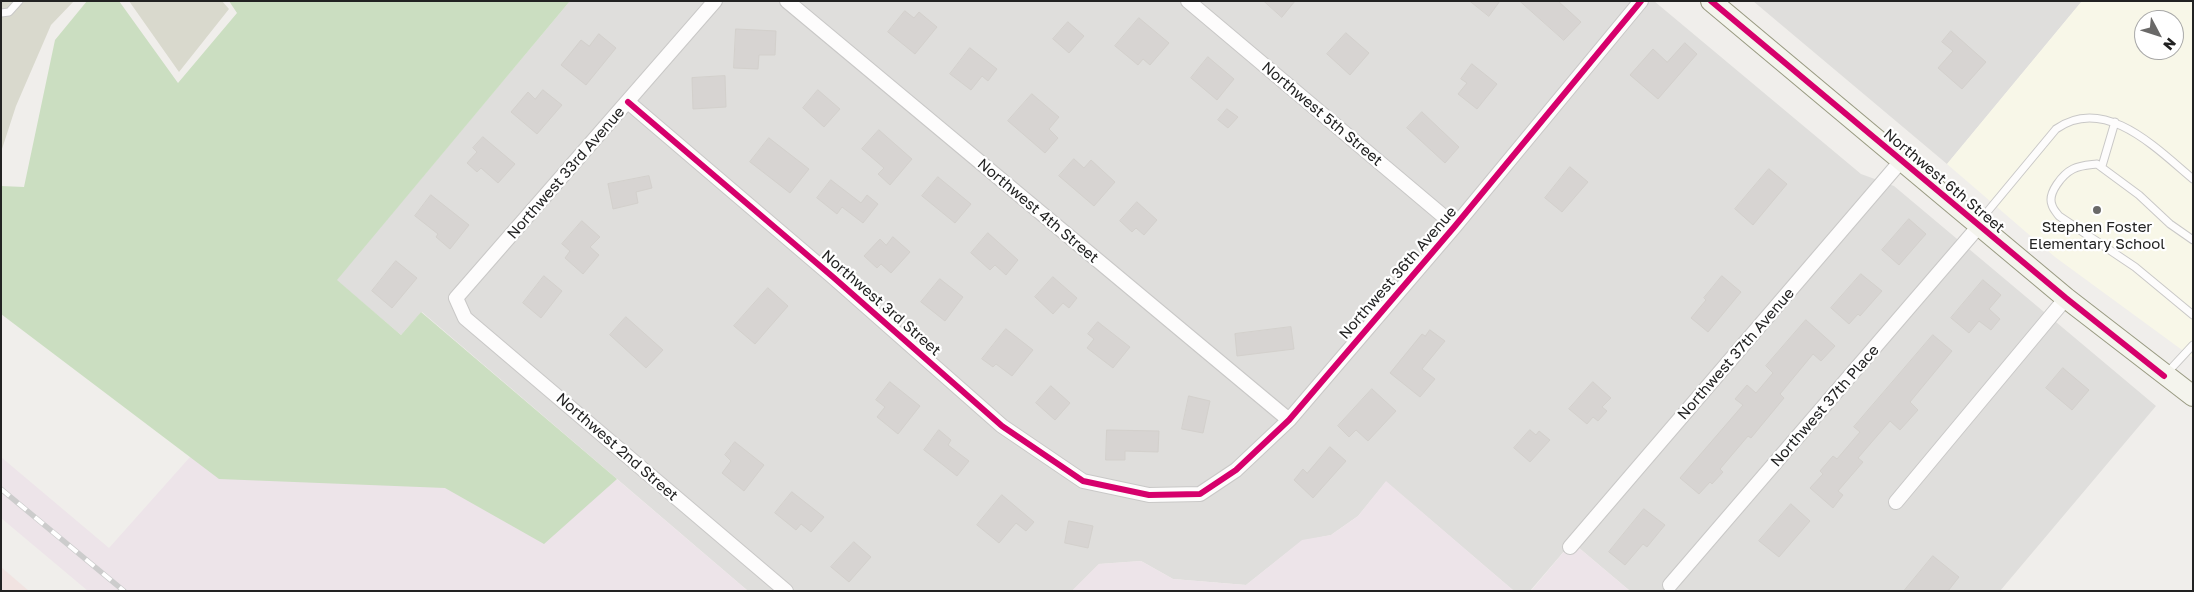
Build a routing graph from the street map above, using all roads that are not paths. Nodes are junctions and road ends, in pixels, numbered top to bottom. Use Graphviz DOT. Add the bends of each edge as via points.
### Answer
graph roads {
  1 [pos="19,1"];
  2 [pos="715,1"];
  3 [pos="787,1"];
  4 [pos="1188,1"];
  5 [pos="1641,1"];
  6 [pos="1711,1"];
  7 [pos="1,13"];
  8 [pos="628,102"];
  9 [pos="2115,122"];
  10 [pos="1901,161"];
  11 [pos="2102,166"];
  12 [pos="2193,179"];
  13 [pos="1978,225"];
  14 [pos="1455,226"];
  15 [pos="2193,240"];
  16 [pos="456,298"];
  17 [pos="2066,298"];
  18 [pos="2193,315"];
  19 [pos="2193,345"];
  20 [pos="2164,376"];
  21 [pos="2193,396"];
  22 [pos="1289,420"];
  23 [pos="1134,492"];
  24 [pos="1896,502"];
  25 [pos="1570,547"];
  26 [pos="1670,585"];
  27 [pos="786,591"];
  1 -- 7 [label="lane" via="9,12"];
  2 -- 8 [label="street, Northwest 33rd Avenue"];
  3 -- 22 [label="street, Northwest 4th Street"];
  4 -- 14 [label="street, Northwest 5th Street"];
  5 -- 14 [label="street, Northwest 36th Avenue"];
  6 -- 10 [label="main road, Northwest 6th Street"];
  8 -- 16 [label="street, Northwest 33rd Avenue"];
  8 -- 23 [label="street, Northwest 3rd Street" via="1002,426 1083,481"];
  9 -- 11 [label="lane"];
  9 -- 12 [label="lane" via="2142,137"];
  9 -- 13 [label="lane" via="2088,119 2062,125"];
  10 -- 13 [label="main road, Northwest 6th Street"];
  10 -- 25 [label="street, Northwest 37th Avenue"];
  11 -- 15 [label="lane"];
  11 -- 18 [label="lane" via="2085,165 2070,171 2057,184 2050,199 2052,205 2059,216 2135,267"];
  13 -- 17 [label="main road, Northwest 6th Street"];
  13 -- 26 [label="street, Northwest 37th Place"];
  14 -- 22 [label="street, Northwest 36th Avenue"];
  16 -- 27 [label="street, Northwest 2nd Street" via="465,318"];
  17 -- 20 [label="main road, Northwest 6th Street"];
  17 -- 24 [label="street"];
  19 -- 20 [label="lane"];
  20 -- 21 [label="main road, Northwest 6th Street"];
  22 -- 23 [label="street, Northwest 36th Avenue" via="1236,470 1200,494 1149,495"];
}
